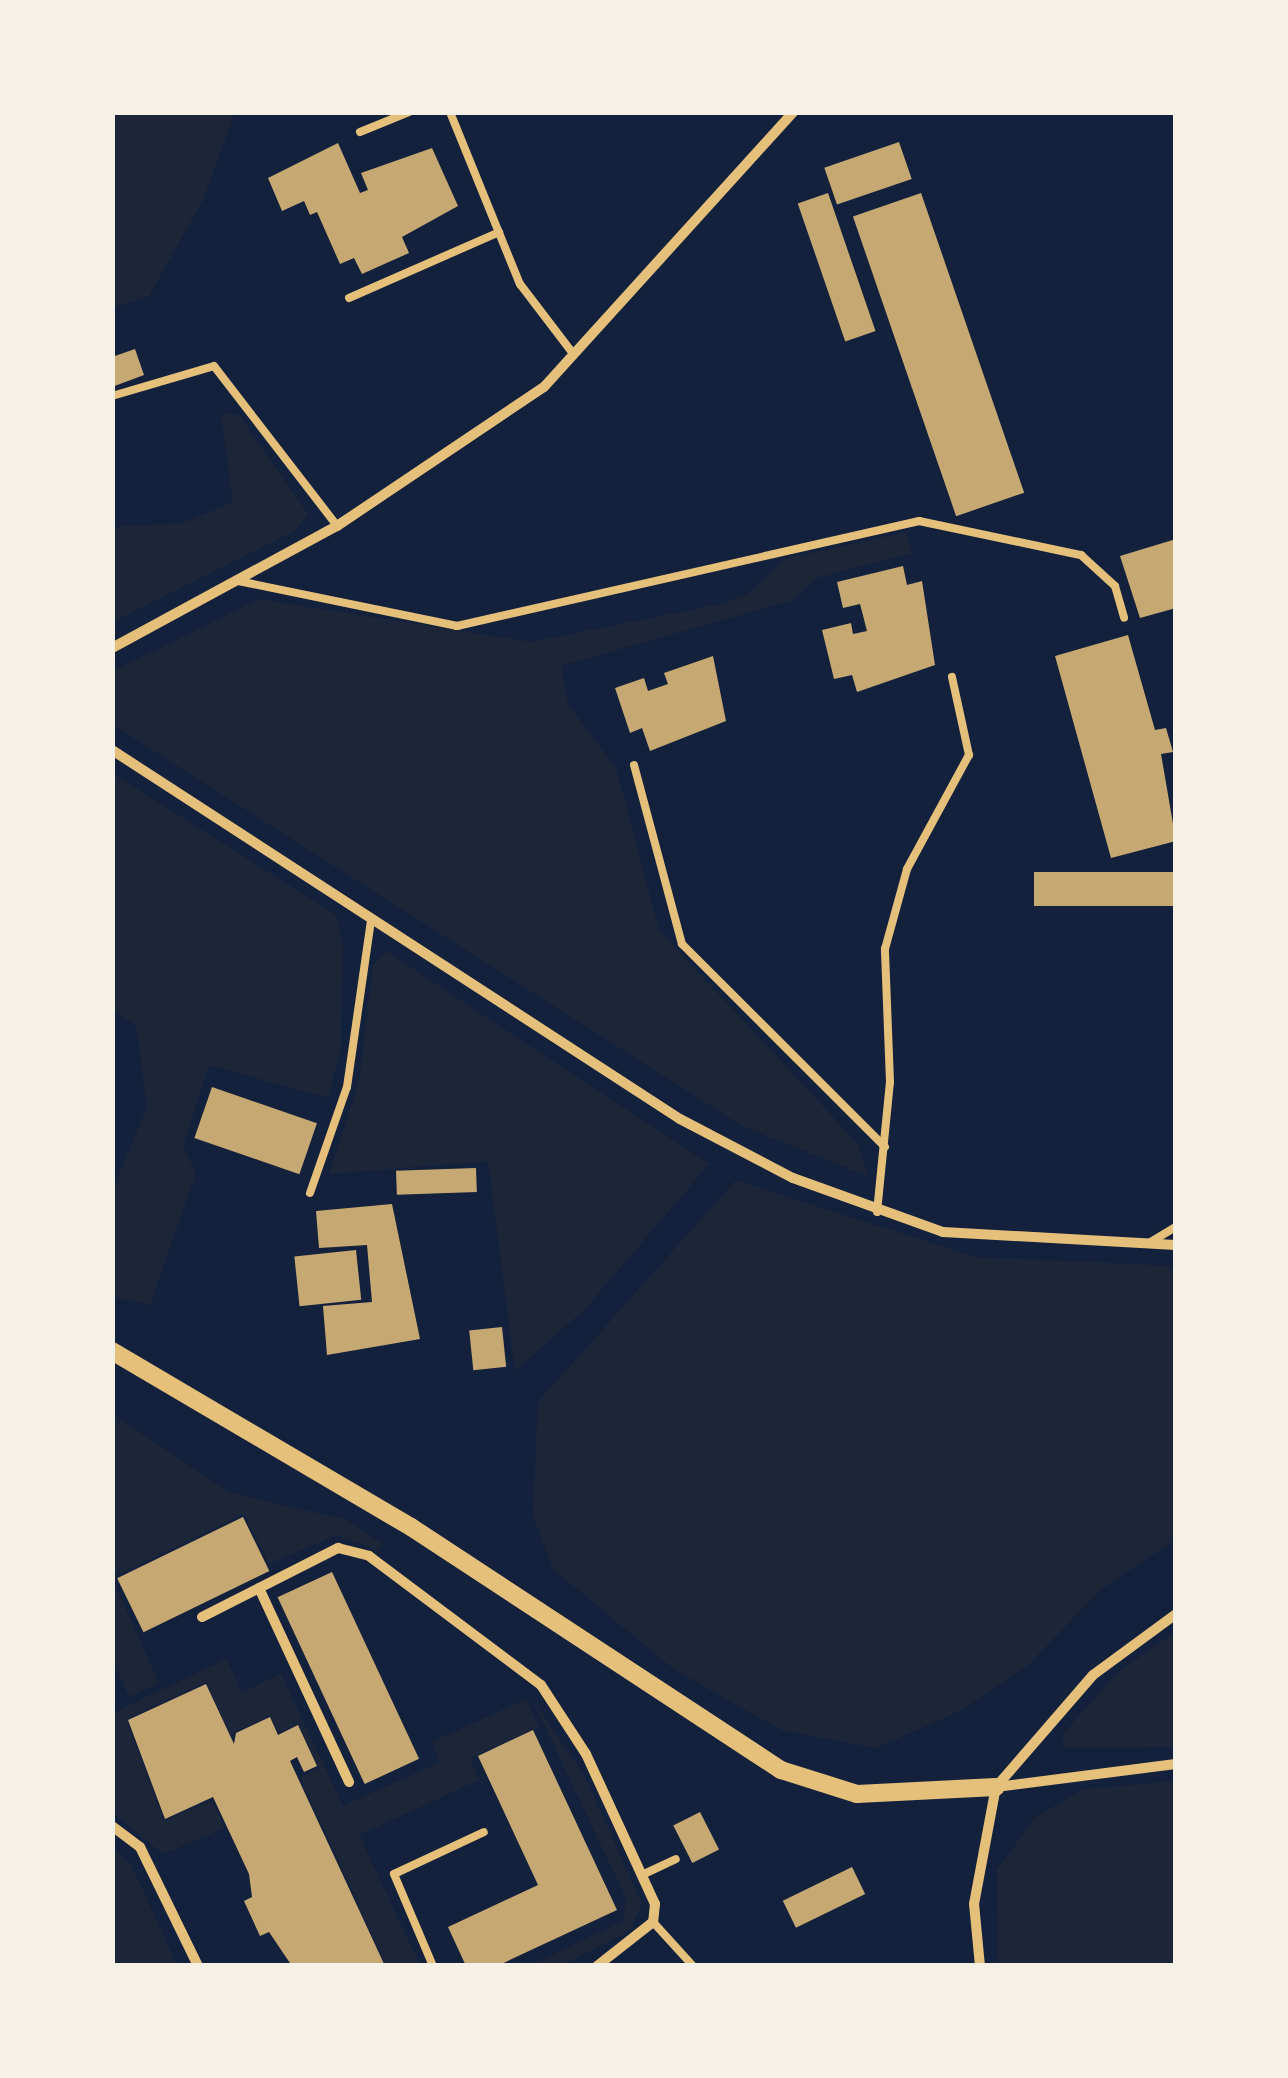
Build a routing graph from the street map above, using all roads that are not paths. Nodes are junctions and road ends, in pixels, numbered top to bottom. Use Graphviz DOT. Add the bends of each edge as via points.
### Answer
graph roads {
  1 [pos="409,112"];
  2 [pos="450,112"];
  3 [pos="793,112"];
  4 [pos="360,132"];
  5 [pos="498,232"];
  6 [pos="350,298"];
  7 [pos="574,356"];
  8 [pos="112,396"];
  9 [pos="336,526"];
  10 [pos="238,581"];
  11 [pos="1124,618"];
  12 [pos="112,648"];
  13 [pos="952,676"];
  14 [pos="112,750"];
  15 [pos="634,765"];
  16 [pos="371,921"];
  17 [pos="885,1148"];
  18 [pos="310,1193"];
  19 [pos="877,1212"];
  20 [pos="1176,1227"];
  21 [pos="1148,1244"];
  22 [pos="1176,1245"];
  23 [pos="112,1351"];
  24 [pos="259,1588"];
  25 [pos="1176,1614"];
  26 [pos="202,1617"];
  27 [pos="1176,1764"];
  28 [pos="349,1782"];
  29 [pos="996,1787"];
  30 [pos="112,1826"];
  31 [pos="484,1832"];
  32 [pos="676,1859"];
  33 [pos="644,1874"];
  34 [pos="653,1922"];
  35 [pos="198,1966"];
  36 [pos="434,1966"];
  37 [pos="597,1966"];
  38 [pos="693,1966"];
  39 [pos="980,1966"];
  1 -- 4 [label="lane"];
  2 -- 5 [label="lane"];
  3 -- 7 [label="street"];
  5 -- 6 [label="lane"];
  5 -- 7 [label="lane" via="529,302"];
  7 -- 9 [label="street" via="544,386"];
  8 -- 9 [label="lane" via="214,366"];
  9 -- 10 [label="street"];
  10 -- 11 [label="lane" via="457,626 919,520 1081,555 1116,586"];
  10 -- 12 [label="street"];
  13 -- 17 [label="lane" via="969,755 890,921"];
  14 -- 16 [label="street"];
  15 -- 17 [label="lane" via="682,944"];
  16 -- 18 [label="lane" via="347,1087"];
  16 -- 19 [label="street" via="680,1119"];
  17 -- 19 [label="lane"];
  19 -- 21 [label="street" via="983,1237"];
  20 -- 21 [label="lane"];
  21 -- 22 [label="street"];
  23 -- 29 [label="street" via="411,1526 780,1770 857,1794"];
  24 -- 26 [label="street"];
  24 -- 28 [label="street"];
  24 -- 33 [label="street" via="338,1548 369,1556 518,1666 586,1754"];
  25 -- 29 [label="street" via="1093,1675"];
  27 -- 29 [label="street"];
  29 -- 39 [label="street" via="974,1904"];
  30 -- 35 [label="street" via="140,1847"];
  31 -- 36 [label="lane" via="394,1874"];
  32 -- 33 [label="lane"];
  33 -- 34 [label="street"];
  34 -- 37 [label="street"];
  34 -- 38 [label="lane"];
}
